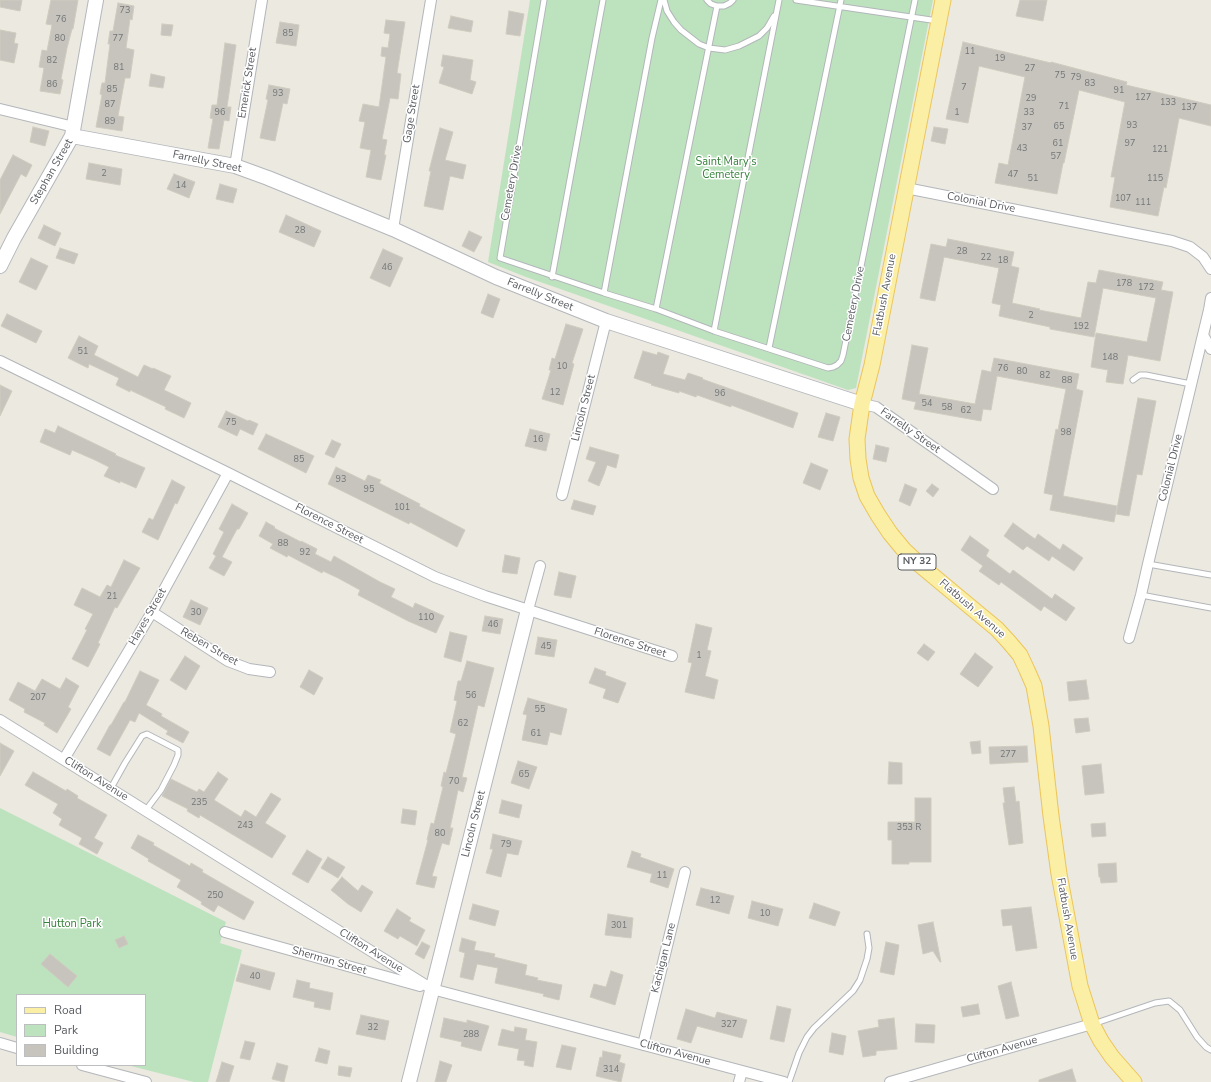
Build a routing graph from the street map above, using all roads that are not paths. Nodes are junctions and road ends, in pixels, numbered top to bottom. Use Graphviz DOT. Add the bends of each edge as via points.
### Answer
graph roads {
  1 [pos="96,0"];
  2 [pos="262,0"];
  3 [pos="431,0"];
  4 [pos="544,0"];
  5 [pos="603,0"];
  6 [pos="661,0"];
  7 [pos="664,0"];
  8 [pos="708,0"];
  9 [pos="733,0"];
  10 [pos="779,0"];
  11 [pos="796,0"];
  12 [pos="841,0"];
  13 [pos="915,0"];
  14 [pos="943,0"];
  15 [pos="717,6"];
  16 [pos="840,6"];
  17 [pos="777,10"];
  18 [pos="911,17"];
  19 [pos="939,21"];
  20 [pos="709,48"];
  21 [pos="0,109"];
  22 [pos="73,131"];
  23 [pos="235,166"];
  24 [pos="906,188"];
  25 [pos="393,229"];
  26 [pos="1209,262"];
  27 [pos="0,266"];
  28 [pos="552,277"];
  29 [pos="604,293"];
  30 [pos="1211,298"];
  31 [pos="656,309"];
  32 [pos="606,321"];
  33 [pos="714,331"];
  34 [pos="1203,334"];
  35 [pos="769,348"];
  36 [pos="1211,348"];
  37 [pos="0,361"];
  38 [pos="1133,380"];
  39 [pos="1191,384"];
  40 [pos="862,404"];
  41 [pos="228,473"];
  42 [pos="993,489"];
  43 [pos="562,495"];
  44 [pos="1148,564"];
  45 [pos="540,566"];
  46 [pos="1211,575"];
  47 [pos="1141,595"];
  48 [pos="1211,608"];
  49 [pos="528,610"];
  50 [pos="152,612"];
  51 [pos="1129,638"];
  52 [pos="672,656"];
  53 [pos="270,672"];
  54 [pos="0,720"];
  55 [pos="64,759"];
  56 [pos="111,788"];
  57 [pos="146,810"];
  58 [pos="685,872"];
  59 [pos="225,932"];
  60 [pos="867,934"];
  61 [pos="432,989"];
  62 [pos="1092,1024"];
  63 [pos="0,1043"];
  64 [pos="643,1045"];
  65 [pos="16,1048"];
  66 [pos="1211,1050"];
  67 [pos="86,1066"];
  68 [pos="742,1072"];
  69 [pos="913,1079"];
  70 [pos="146,1082"];
  71 [pos="409,1082"];
  72 [pos="739,1082"];
  73 [pos="784,1082"];
  74 [pos="789,1082"];
  75 [pos="890,1082"];
  76 [pos="1134,1082"];
  1 -- 22 [label="street, Stephan Street"];
  2 -- 23 [label="street, Emerick Street"];
  3 -- 25 [label="street, Gage Street"];
  4 -- 28 [label="lane, Cemetery Drive" via="500,258"];
  5 -- 28 [label="lane"];
  6 -- 29 [label="lane"];
  7 -- 20 [label="lane" via="667,11 681,30 699,44"];
  8 -- 15 [label="lane"];
  9 -- 15 [label="lane" via="724,6"];
  10 -- 17 [label="lane"];
  11 -- 16 [label="lane"];
  12 -- 16 [label="lane"];
  13 -- 18 [label="lane, Cemetery Drive"];
  14 -- 19 [label="main road, Flatbush Avenue / NY 32"];
  15 -- 20 [label="lane"];
  16 -- 18 [label="lane"];
  16 -- 35 [label="lane"];
  17 -- 20 [label="lane" via="767,28 759,36 725,50"];
  17 -- 33 [label="lane"];
  18 -- 19 [label="lane"];
  18 -- 35 [label="lane, Cemetery Drive" via="841,361 828,368"];
  19 -- 24 [label="main road, Flatbush Avenue / NY 32"];
  20 -- 31 [label="lane"];
  21 -- 22 [label="street, Farrelly Street"];
  22 -- 23 [label="street, Farrelly Street"];
  22 -- 27 [label="street, Stephan Street"];
  23 -- 25 [label="street, Farrelly Street"];
  24 -- 26 [label="street, Colonial Drive" via="1172,241 1190,247"];
  24 -- 40 [label="main road, Flatbush Avenue / NY 32" via="872,365"];
  25 -- 32 [label="street, Farrelly Street" via="496,277"];
  28 -- 29 [label="lane, Cemetery Drive"];
  29 -- 31 [label="lane, Cemetery Drive"];
  30 -- 34 [label="street, Colonial Drive"];
  31 -- 33 [label="lane, Cemetery Drive"];
  32 -- 40 [label="street, Farrelly Street"];
  32 -- 43 [label="street, Lincoln Street"];
  33 -- 35 [label="lane, Cemetery Drive"];
  34 -- 36 [label="street"];
  34 -- 39 [label="street, Colonial Drive"];
  37 -- 41 [label="street, Florence Street"];
  38 -- 39 [label="lane" via="1140,375 1146,375"];
  39 -- 44 [label="street, Colonial Drive"];
  40 -- 42 [label="street, Farrelly Street" via="876,407"];
  40 -- 62 [label="main road, Flatbush Avenue / NY 32" via="858,459 867,496 878,515 904,550 1009,642 1020,655 1034,686 1067,924 1080,986"];
  41 -- 49 [label="street, Florence Street" via="435,577"];
  41 -- 50 [label="street, Hayes Street"];
  44 -- 46 [label="lane"];
  44 -- 47 [label="street, Colonial Drive"];
  45 -- 49 [label="street, Lincoln Street"];
  47 -- 48 [label="lane"];
  47 -- 51 [label="street, Colonial Drive"];
  49 -- 52 [label="street, Florence Street"];
  49 -- 61 [label="street, Lincoln Street"];
  50 -- 53 [label="street, Reben Street" via="228,661 249,669"];
  50 -- 55 [label="street, Hayes Street"];
  54 -- 55 [label="street, Clifton Avenue"];
  55 -- 56 [label="street, Clifton Avenue"];
  56 -- 57 [label="street, Clifton Avenue"];
  56 -- 57 [label="lane" via="142,736 147,734 178,750 174,765 161,790"];
  57 -- 61 [label="street, Clifton Avenue"];
  58 -- 64 [label="street, Kachigan Lane"];
  59 -- 61 [label="street, Sherman Street"];
  60 -- 74 [label="lane" via="869,948 860,980 853,991 807,1037"];
  61 -- 64 [label="street, Clifton Avenue"];
  61 -- 71 [label="street, Lincoln Street"];
  62 -- 66 [label="lane" via="1155,1003 1169,1001 1180,1010 1197,1037"];
  62 -- 69 [label="street, Clifton Avenue"];
  62 -- 76 [label="main road, Flatbush Avenue / NY 32" via="1112,1057"];
  63 -- 65 [label="street"];
  64 -- 68 [label="street, Clifton Avenue"];
  67 -- 70 [label="street"];
  68 -- 72 [label="street"];
  68 -- 73 [label="street, Clifton Avenue"];
  69 -- 75 [label="street, Clifton Avenue"];
}
